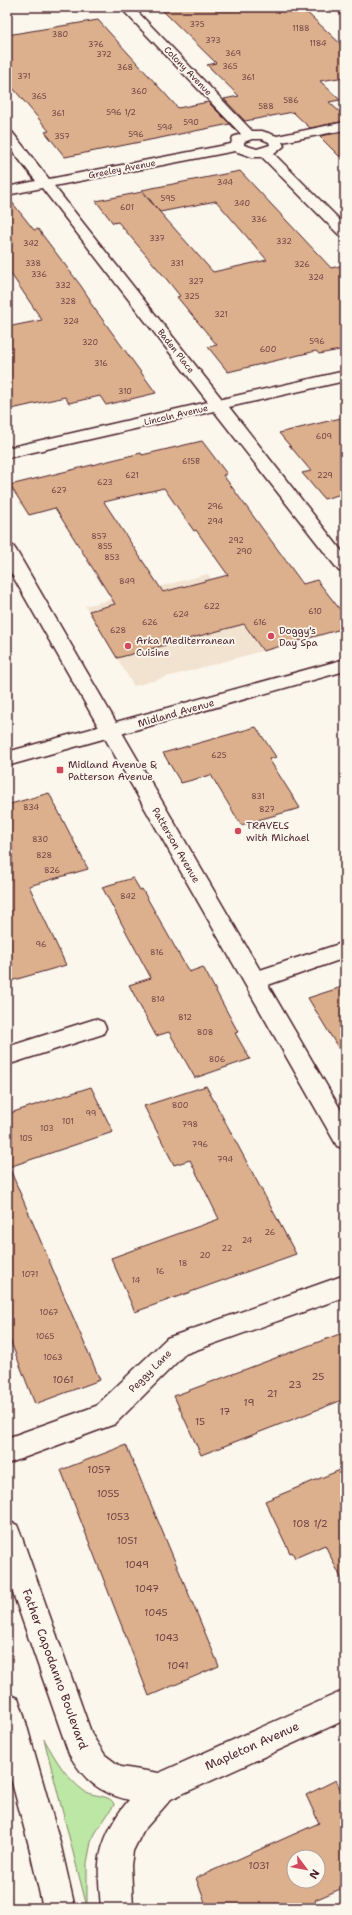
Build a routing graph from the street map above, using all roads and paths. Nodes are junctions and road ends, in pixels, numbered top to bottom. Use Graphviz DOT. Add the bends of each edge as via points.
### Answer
graph roads {
  1 [pos="126,7"];
  2 [pos="341,7"];
  3 [pos="345,10"];
  4 [pos="345,126"];
  5 [pos="7,135"];
  6 [pos="249,135"];
  7 [pos="275,140"];
  8 [pos="237,147"];
  9 [pos="265,152"];
  10 [pos="46,184"];
  11 [pos="7,192"];
  12 [pos="345,233"];
  13 [pos="345,376"];
  14 [pos="219,405"];
  15 [pos="7,453"];
  16 [pos="7,550"];
  17 [pos="345,568"];
  18 [pos="345,665"];
  19 [pos="111,731"];
  20 [pos="7,759"];
  21 [pos="345,950"];
  22 [pos="254,981"];
  23 [pos="95,1028"];
  24 [pos="7,1056"];
  25 [pos="345,1139"];
  26 [pos="345,1286"];
  27 [pos="7,1451"];
  28 [pos="7,1535"];
  29 [pos="345,1705"];
  30 [pos="7,1709"];
  31 [pos="160,1788"];
  32 [pos="59,1908"];
  33 [pos="118,1908"];
  1 -- 6 [label="street, Colony Avenue"];
  2 -- 3 [label="street"];
  4 -- 7 [label="street"];
  5 -- 10 [label="street, Baden Place"];
  6 -- 7 [label="street" via="266,136"];
  6 -- 8 [label="street" via="238,140"];
  7 -- 9 [label="street" via="277,146"];
  8 -- 9 [label="street" via="251,153"];
  8 -- 10 [label="street, Greeley Avenue"];
  9 -- 12 [label="street"];
  10 -- 11 [label="street, Greeley Avenue"];
  10 -- 14 [label="street, Baden Place"];
  13 -- 14 [label="street, Lincoln Avenue"];
  14 -- 15 [label="street, Lincoln Avenue"];
  14 -- 17 [label="street, Baden Place"];
  16 -- 19 [label="street, Patterson Avenue"];
  18 -- 19 [label="street, Midland Avenue"];
  19 -- 20 [label="street, Midland Avenue"];
  19 -- 22 [label="street, Patterson Avenue"];
  21 -- 22 [label="street"];
  22 -- 25 [label="street, Patterson Avenue"];
  23 -- 24 [label="street"];
  26 -- 27 [label="street, Peggy Lane" via="176,1346 105,1415"];
  28 -- 31 [label="street, Father Capodanno Boulevard" via="86,1756 95,1768 108,1778 135,1787"];
  29 -- 31 [label="street, Mapleton Avenue"];
  30 -- 32 [label="street" via="44,1842"];
  31 -- 33 [label="street" via="132,1820 118,1848 115,1865"];
}
